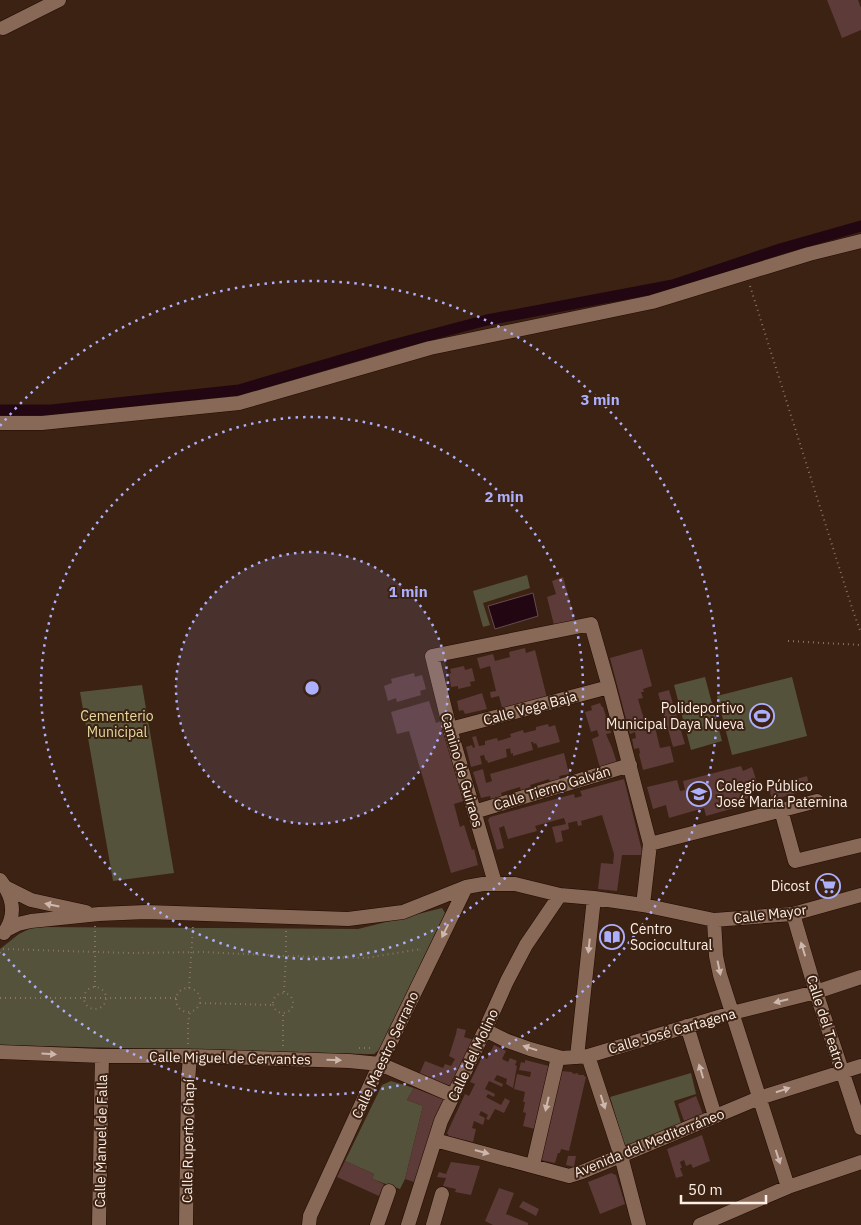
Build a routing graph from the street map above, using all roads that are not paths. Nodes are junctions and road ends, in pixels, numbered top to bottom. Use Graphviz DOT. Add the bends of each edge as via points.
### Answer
graph roads {
  1 [pos="59,0"];
  2 [pos="3,28"];
  3 [pos="861,241"];
  4 [pos="0,423"];
  5 [pos="609,687"];
  6 [pos="450,729"];
  7 [pos="630,765"];
  8 [pos="817,801"];
  9 [pos="781,810"];
  10 [pos="474,812"];
  11 [pos="650,844"];
  12 [pos="861,845"];
  13 [pos="3,884"];
  14 [pos="495,884"];
  15 [pos="466,887"];
  16 [pos="560,895"];
  17 [pos="861,895"];
  18 [pos="594,898"];
  19 [pos="643,905"];
  20 [pos="793,914"];
  21 [pos="97,919"];
  22 [pos="714,920"];
  23 [pos="3,933"];
  24 [pos="861,977"];
  25 [pos="816,992"];
  26 [pos="732,1013"];
  27 [pos="687,1026"];
  28 [pos="485,1030"];
  29 [pos="189,1051"];
  30 [pos="0,1052"];
  31 [pos="102,1056"];
  32 [pos="582,1056"];
  33 [pos="558,1057"];
  34 [pos="380,1064"];
  35 [pos="861,1066"];
  36 [pos="842,1072"];
  37 [pos="454,1096"];
  38 [pos="759,1098"];
  39 [pos="715,1116"];
  40 [pos="861,1128"];
  41 [pos="435,1140"];
  42 [pos="621,1156"];
  43 [pos="861,1162"];
  44 [pos="532,1166"];
  45 [pos="788,1187"];
  46 [pos="389,1191"];
  47 [pos="442,1194"];
  48 [pos="99,1225"];
  49 [pos="186,1225"];
  50 [pos="309,1225"];
  51 [pos="377,1225"];
  52 [pos="408,1225"];
  53 [pos="434,1225"];
  54 [pos="639,1225"];
  55 [pos="700,1225"];
  1 -- 2 [label="street"];
  3 -- 4 [label="street" via="652,302 430,348 239,404 42,423"];
  5 -- 6 [label="street, Calle Vega Baja"];
  5 -- 6 [label="street, Camino de Guiraos" via="591,624 432,656"];
  5 -- 7 [label="street"];
  6 -- 10 [label="street, Camino de Guiraos"];
  7 -- 10 [label="street, Calle Tierno Galván"];
  7 -- 11 [label="street"];
  8 -- 9 [label="street"];
  9 -- 11 [label="street"];
  9 -- 12 [label="street" via="794,861"];
  10 -- 14 [label="street, Camino de Guiraos"];
  11 -- 19 [label="street"];
  21 -- 13 [label="street, one-way" via="31,900"];
  13 -- 23 [label="street" via="13,909"];
  14 -- 15 [label="street, Calle Mayor"];
  14 -- 16 [label="street, Calle Mayor" via="515,884"];
  15 -- 21 [label="street, Calle Mayor" via="403,912 348,919 146,912"];
  15 -- 34 [label="street, Calle Maestro Serrano, one-way"];
  16 -- 18 [label="street, Calle Mayor"];
  16 -- 28 [label="street, Calle del Molino" via="526,945"];
  17 -- 20 [label="street, Calle Mayor"];
  18 -- 19 [label="street, Calle Mayor"];
  18 -- 32 [label="street, one-way"];
  19 -- 22 [label="street, Calle Mayor"];
  20 -- 22 [label="street, Calle Mayor"];
  25 -- 20 [label="street, Calle del Teatro, one-way"];
  21 -- 23 [label="street" via="30,921"];
  22 -- 26 [label="street, one-way" via="716,956"];
  24 -- 25 [label="street, Calle José Cartagena"];
  25 -- 26 [label="street, Calle José Cartagena, one-way"];
  25 -- 36 [label="street, Calle del Teatro"];
  26 -- 27 [label="street, Calle José Cartagena"];
  26 -- 38 [label="street"];
  27 -- 32 [label="street, Calle José Cartagena"];
  39 -- 27 [label="street, one-way"];
  33 -- 28 [label="street, Calle José Cartagena, one-way"];
  28 -- 37 [label="street, Calle del Molino"];
  29 -- 31 [label="street, Calle Miguel de Cervantes"];
  29 -- 34 [label="street, Calle Miguel de Cervantes, one-way"];
  29 -- 49 [label="street, Calle Ruperto Chapí"];
  30 -- 31 [label="street, Calle Miguel de Cervantes, one-way"];
  31 -- 48 [label="street, Calle Manuel de Falla"];
  32 -- 33 [label="street, Calle José Cartagena"];
  32 -- 42 [label="street, one-way"];
  33 -- 44 [label="street, one-way"];
  34 -- 37 [label="street, Calle Miguel de Cervantes"];
  34 -- 50 [label="street, Calle Maestro Serrano" via="310,1216"];
  35 -- 36 [label="street, Avenida del Mediterráneo"];
  38 -- 36 [label="street, Avenida del Mediterráneo, one-way"];
  36 -- 40 [label="street, Calle del Teatro"];
  37 -- 41 [label="street, Calle del Molino"];
  38 -- 39 [label="street, Avenida del Mediterráneo"];
  38 -- 45 [label="street, one-way"];
  39 -- 42 [label="street, Avenida del Mediterráneo"];
  41 -- 44 [label="street, Avenida del Mediterráneo, one-way"];
  41 -- 52 [label="street, Calle del Molino"];
  42 -- 44 [label="street, Avenida del Mediterráneo" via="569,1176"];
  42 -- 54 [label="street"];
  43 -- 45 [label="street"];
  45 -- 55 [label="street"];
  46 -- 51 [label="street"];
  47 -- 53 [label="street"];
}
